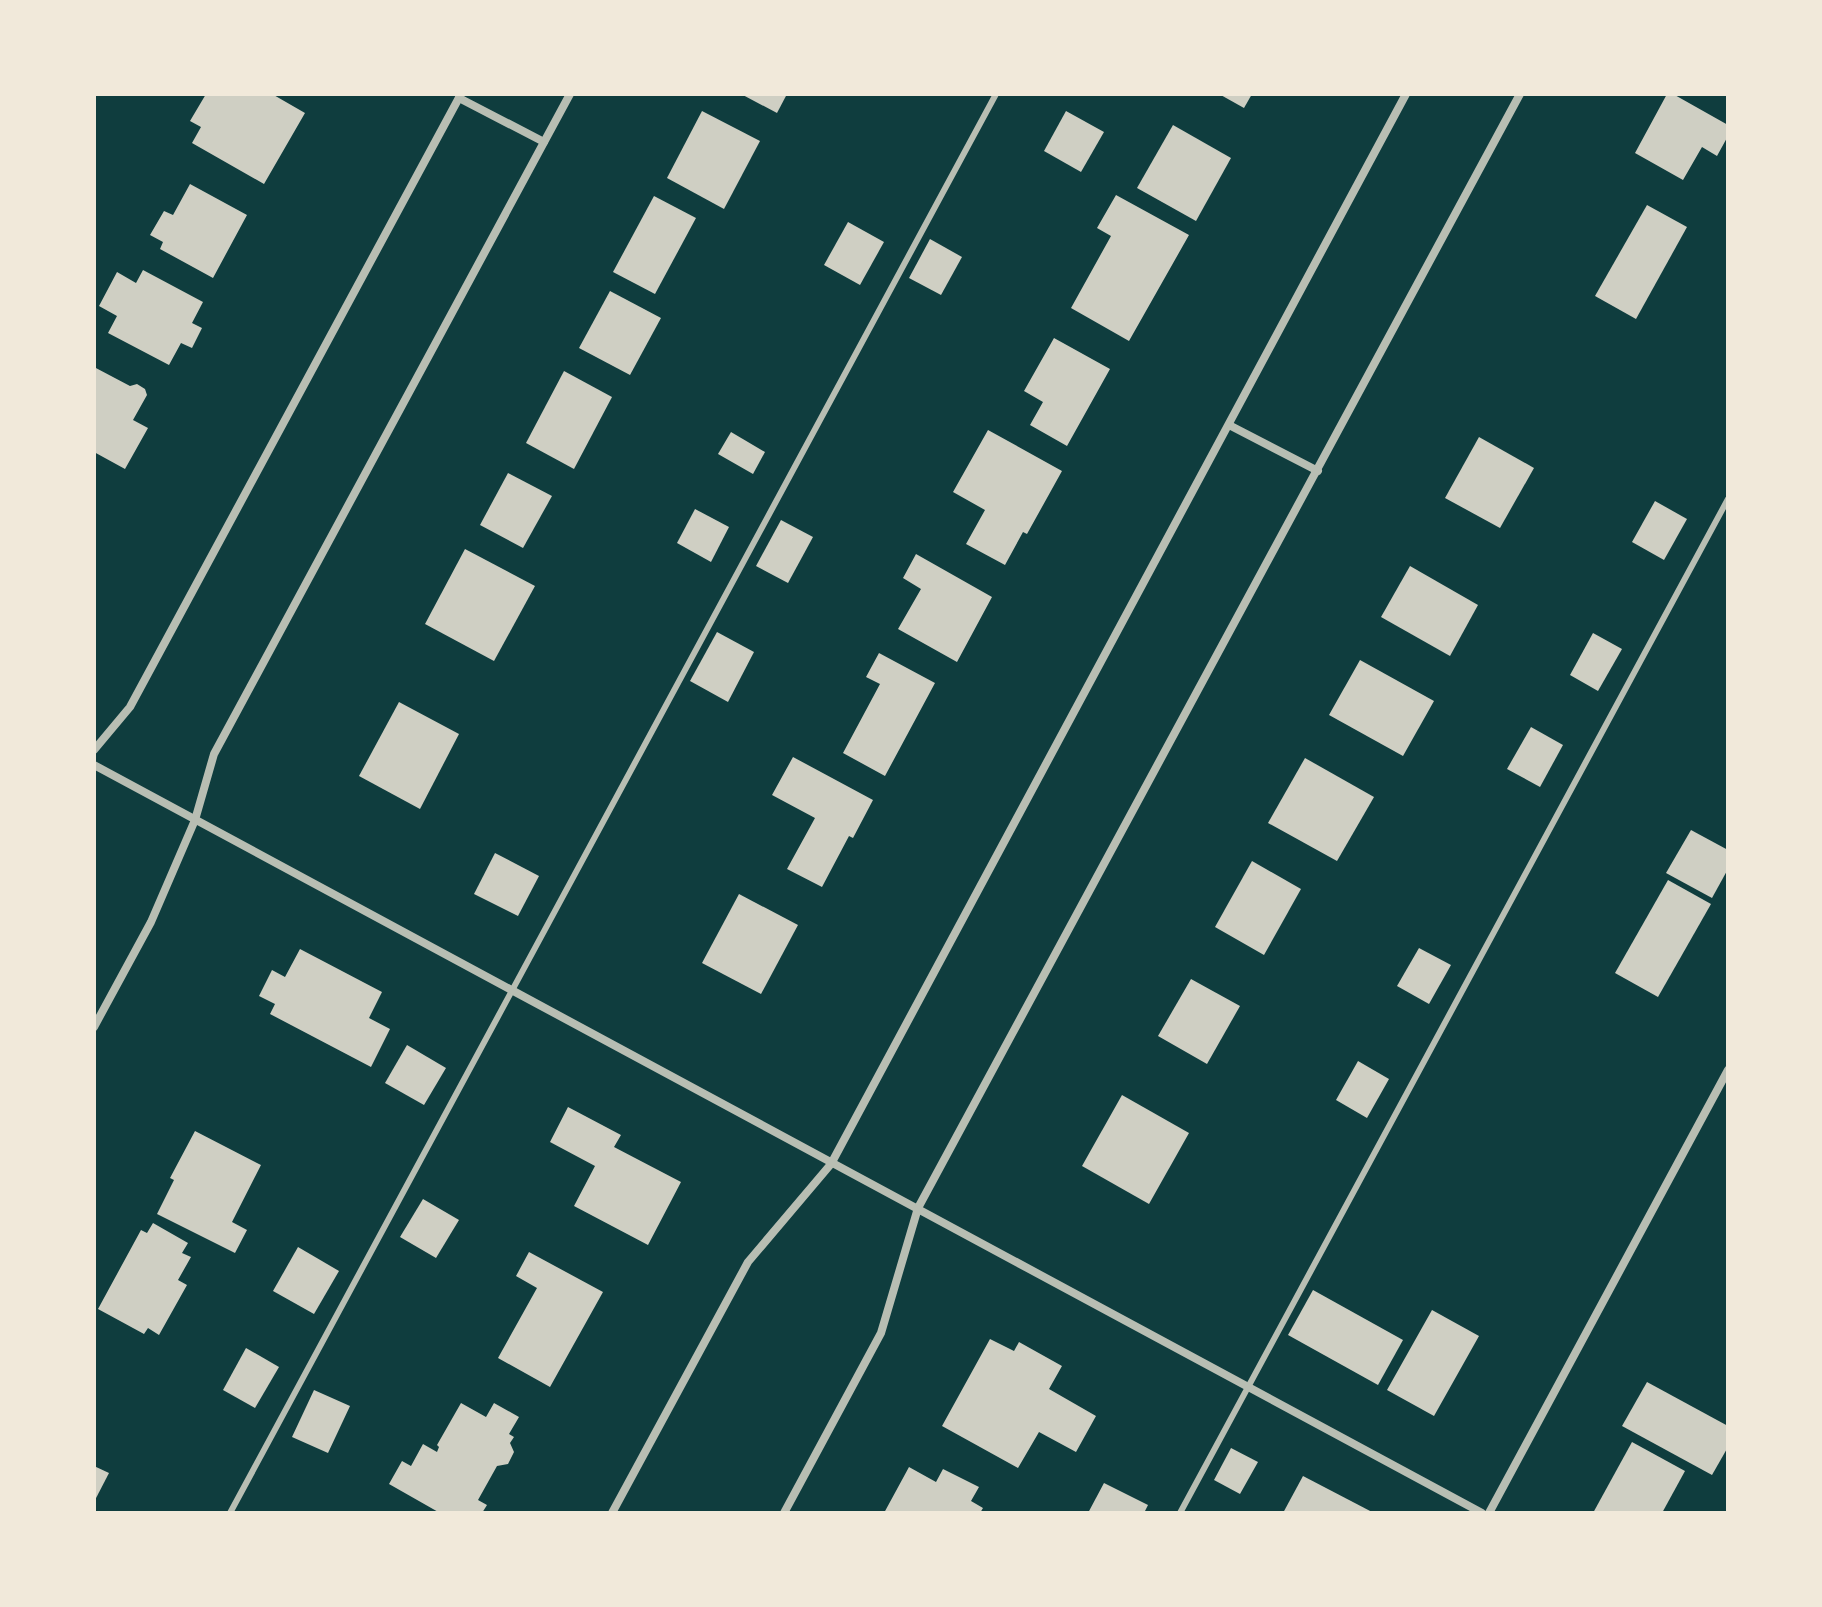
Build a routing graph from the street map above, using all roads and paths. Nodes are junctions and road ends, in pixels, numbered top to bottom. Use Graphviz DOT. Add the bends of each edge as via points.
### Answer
graph roads {
  1 [pos="570,94"];
  2 [pos="996,94"];
  3 [pos="1406,94"];
  4 [pos="1520,94"];
  5 [pos="460,96"];
  6 [pos="544,142"];
  7 [pos="1229,425"];
  8 [pos="1318,471"];
  9 [pos="1728,499"];
  10 [pos="94,750"];
  11 [pos="94,765"];
  12 [pos="195,820"];
  13 [pos="511,991"];
  14 [pos="94,1027"];
  15 [pos="1728,1070"];
  16 [pos="831,1164"];
  17 [pos="918,1208"];
  18 [pos="1248,1386"];
  19 [pos="230,1513"];
  20 [pos="612,1513"];
  21 [pos="784,1513"];
  22 [pos="1180,1513"];
  23 [pos="1482,1513"];
  24 [pos="1489,1513"];
  1 -- 6 [label="street"];
  2 -- 13 [label="lane"];
  3 -- 7 [label="street"];
  4 -- 8 [label="street"];
  5 -- 6 [label="street"];
  5 -- 10 [label="street" via="130,707"];
  6 -- 12 [label="street" via="214,754"];
  7 -- 8 [label="street"];
  7 -- 16 [label="street"];
  8 -- 17 [label="street"];
  9 -- 18 [label="lane"];
  11 -- 12 [label="street"];
  12 -- 13 [label="street"];
  12 -- 14 [label="street" via="151,922"];
  13 -- 16 [label="street"];
  13 -- 19 [label="lane"];
  15 -- 24 [label="street"];
  16 -- 17 [label="street"];
  16 -- 20 [label="street" via="748,1262"];
  17 -- 18 [label="street"];
  17 -- 21 [label="street" via="881,1333"];
  18 -- 22 [label="lane"];
  18 -- 23 [label="street"];
}
